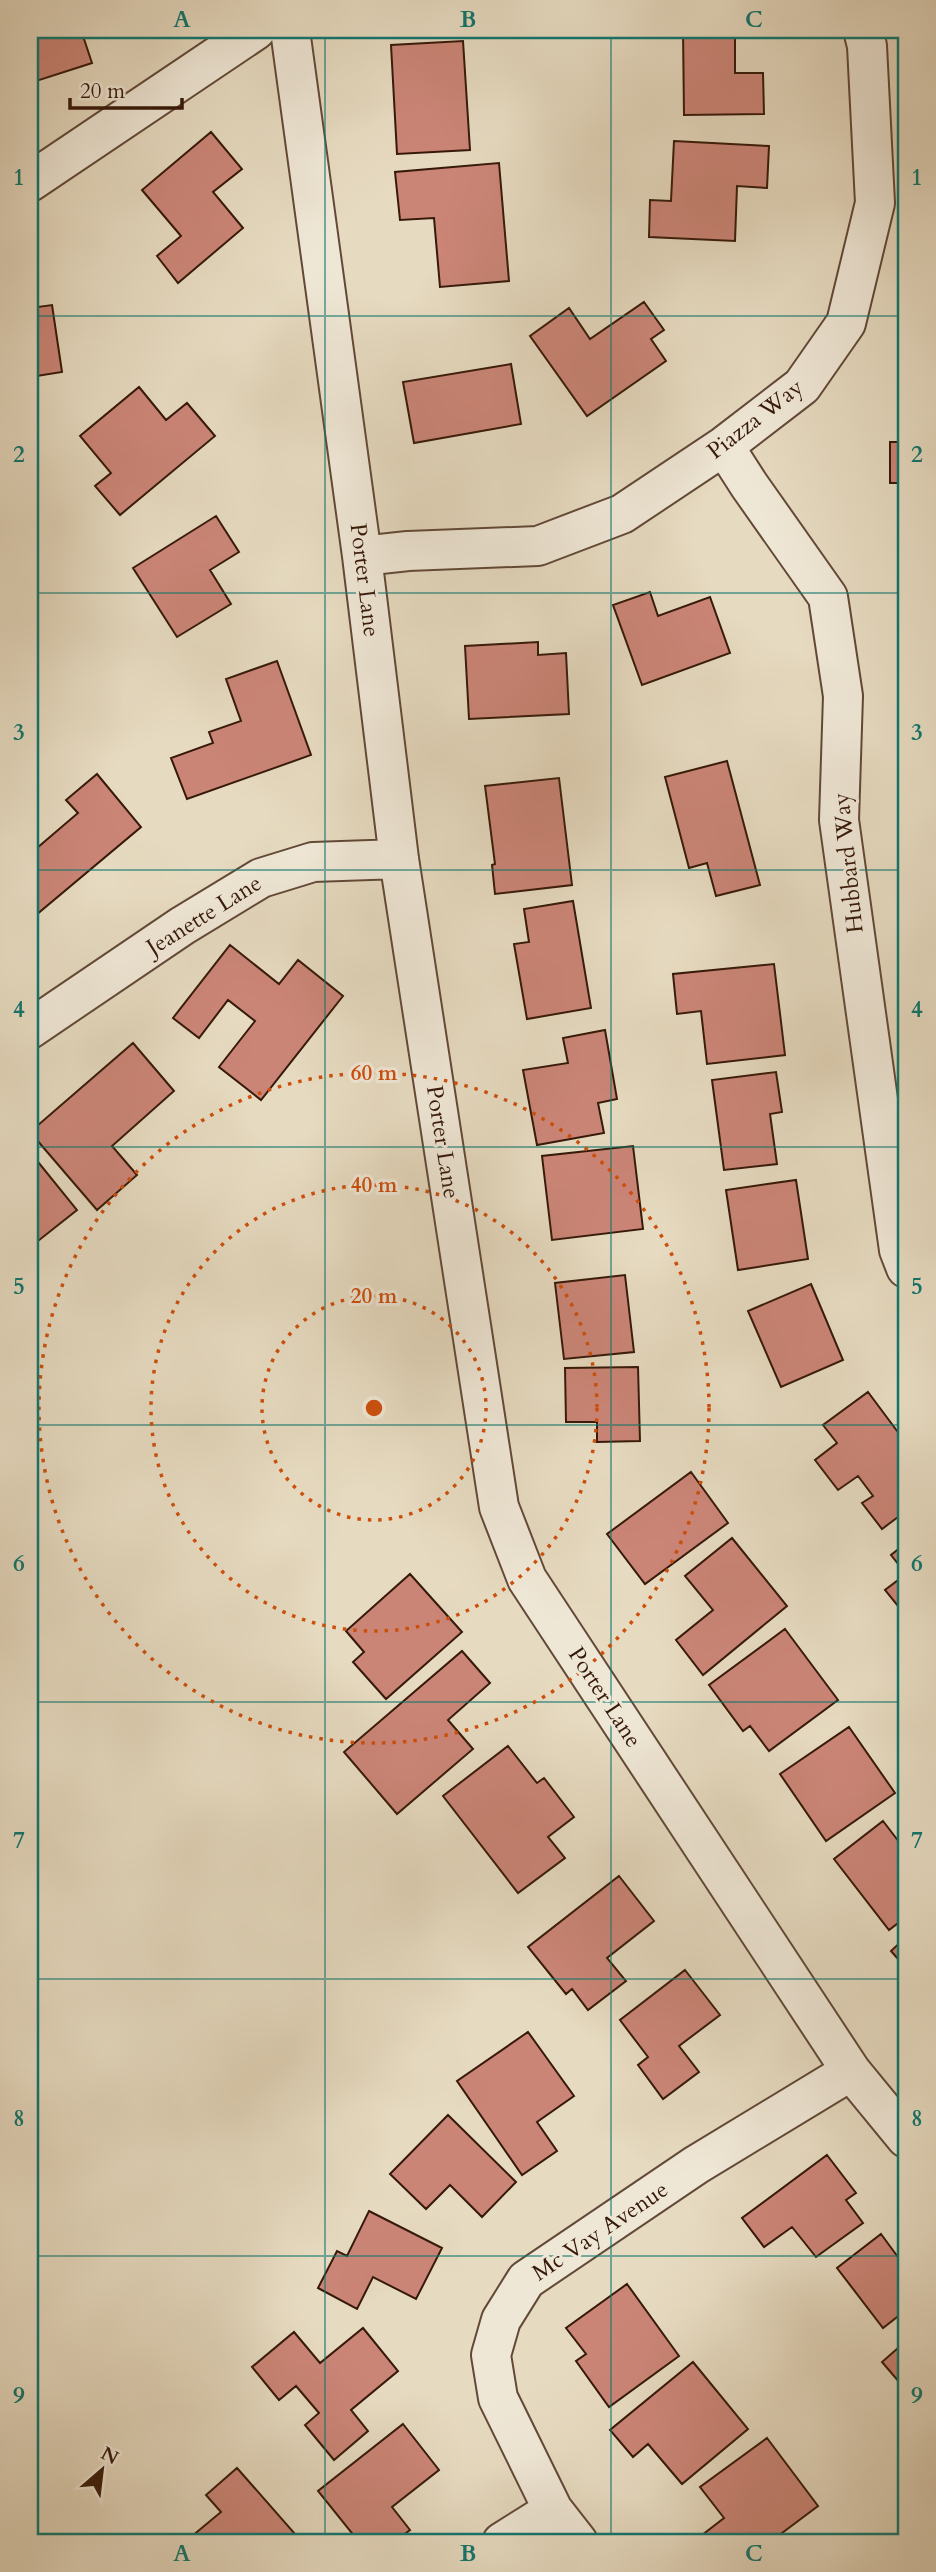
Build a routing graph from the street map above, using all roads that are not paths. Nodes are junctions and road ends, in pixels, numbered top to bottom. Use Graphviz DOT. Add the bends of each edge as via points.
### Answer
graph roads {
  1 [pos="256,30"];
  2 [pos="290,30"];
  3 [pos="863,30"];
  4 [pos="30,182"];
  5 [pos="724,446"];
  6 [pos="362,556"];
  7 [pos="399,859"];
  8 [pos="31,1025"];
  9 [pos="906,1268"];
  10 [pos="851,2071"];
  11 [pos="906,2138"];
  12 [pos="553,2510"];
  13 [pos="502,2542"];
  14 [pos="578,2542"];
  1 -- 4 [label="street"];
  2 -- 6 [label="street, Porter Lane"];
  3 -- 5 [label="street, Piazza Way" via="875,203 846,323 802,386"];
  5 -- 6 [label="street, Piazza Way" via="622,514 538,546"];
  5 -- 9 [label="street, Hubbard Way" via="828,597 843,696 839,820 899,1250"];
  6 -- 7 [label="street, Porter Lane"];
  7 -- 8 [label="street, Jeanette Lane" via="313,862 261,878"];
  7 -- 10 [label="street, Porter Lane" via="499,1507 527,1579"];
  10 -- 11 [label="street, Porter Lane"];
  10 -- 12 [label="street, Mc Vay Avenue" via="696,2165 526,2280 501,2320 491,2355 498,2398"];
  12 -- 13 [label="street"];
  12 -- 14 [label="street, Mc Vay Avenue"];
}
